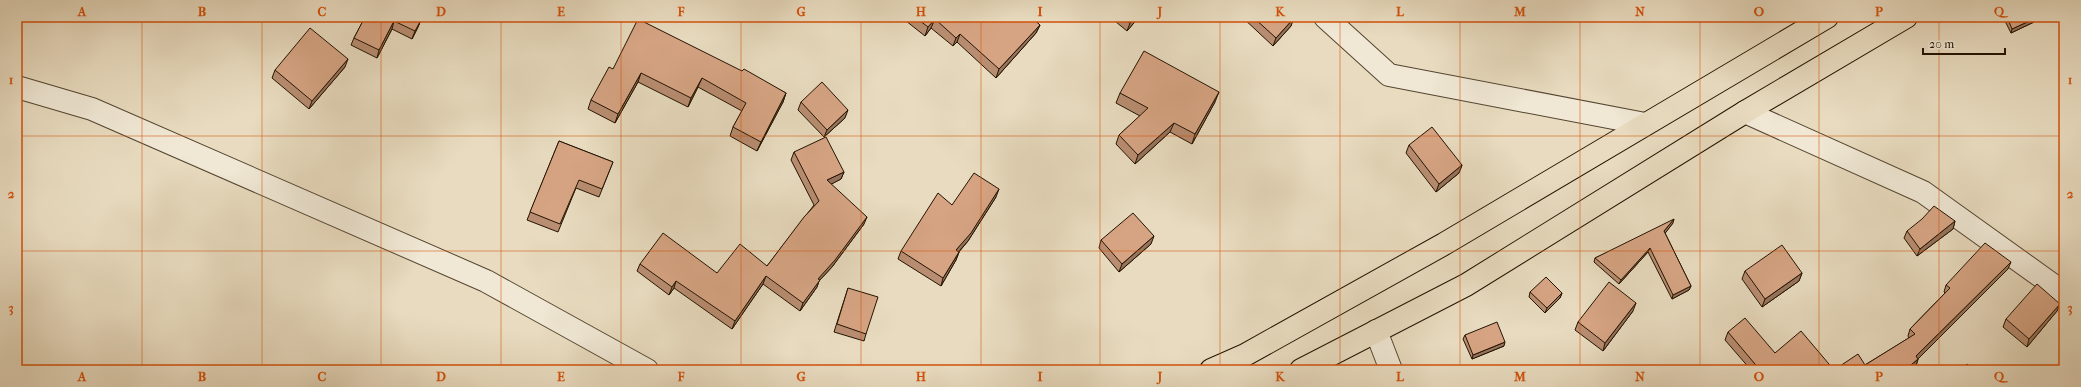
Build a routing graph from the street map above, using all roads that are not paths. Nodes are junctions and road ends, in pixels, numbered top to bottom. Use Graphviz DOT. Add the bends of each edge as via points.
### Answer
graph roads {
  1 [pos="1324,17"];
  2 [pos="1827,17"];
  3 [pos="1906,17"];
  4 [pos="17,87"];
  5 [pos="1745,112"];
  6 [pos="1645,124"];
  7 [pos="2064,293"];
  8 [pos="1376,331"];
  9 [pos="647,370"];
  10 [pos="1211,370"];
  11 [pos="1301,370"];
  12 [pos="1391,370"];
  1 -- 6 [label="street" via="1389,75"];
  2 -- 6 [label="main road"];
  3 -- 5 [label="main road"];
  4 -- 9 [label="street" via="92,109 486,281"];
  5 -- 7 [label="street" via="1923,192"];
  5 -- 8 [label="main road" via="1466,285"];
  6 -- 10 [label="main road" via="1444,244 1245,355"];
  8 -- 11 [label="main road"];
  8 -- 12 [label="street"];
}
